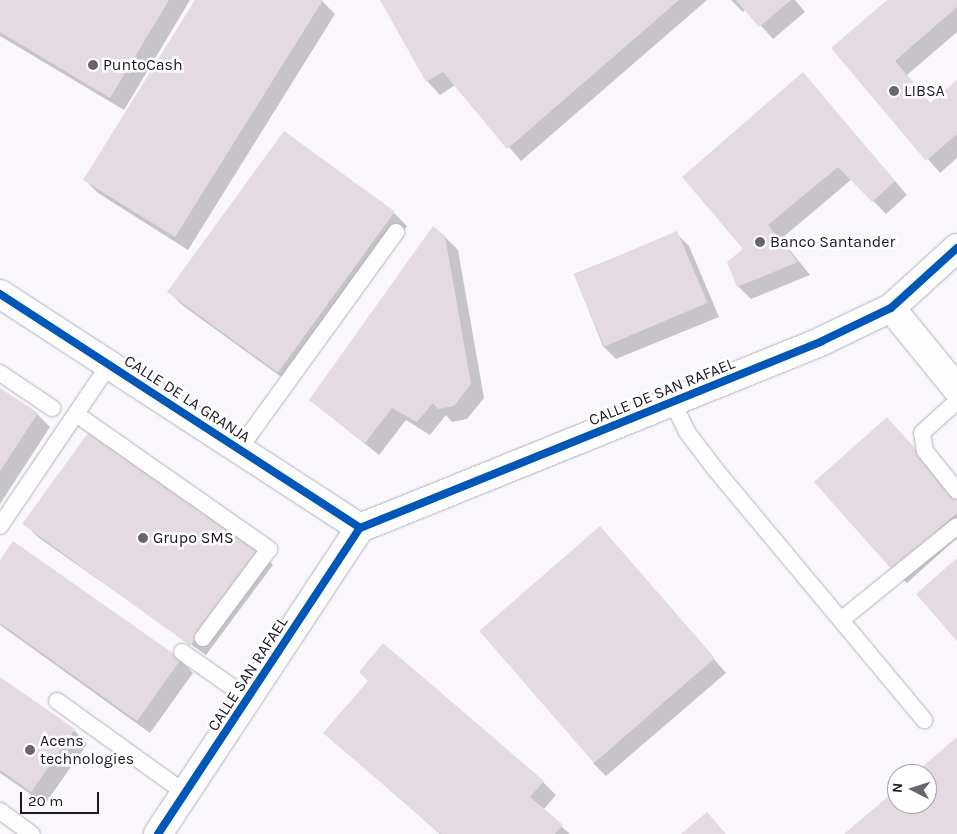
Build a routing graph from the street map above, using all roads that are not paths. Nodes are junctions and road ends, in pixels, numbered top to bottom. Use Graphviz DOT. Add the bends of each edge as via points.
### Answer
graph roads {
  1 [pos="396,232"];
  2 [pos="957,248"];
  3 [pos="0,294"];
  4 [pos="891,308"];
  5 [pos="109,365"];
  6 [pos="0,373"];
  7 [pos="957,389"];
  8 [pos="957,402"];
  9 [pos="673,403"];
  10 [pos="52,408"];
  11 [pos="76,414"];
  12 [pos="239,449"];
  13 [pos="957,490"];
  14 [pos="0,526"];
  15 [pos="957,526"];
  16 [pos="360,528"];
  17 [pos="841,620"];
  18 [pos="203,638"];
  19 [pos="182,652"];
  20 [pos="248,698"];
  21 [pos="57,701"];
  22 [pos="924,720"];
  23 [pos="185,793"];
  24 [pos="0,811"];
  25 [pos="32,834"];
  26 [pos="158,834"];
  1 -- 12 [label="lane"];
  2 -- 4 [label="street, CALLE DE SAN RAFAEL"];
  3 -- 5 [label="street, CALLE DE LA GRANJA"];
  4 -- 7 [label="street"];
  4 -- 9 [label="street, CALLE DE SAN RAFAEL" via="822,341"];
  5 -- 11 [label="lane"];
  5 -- 12 [label="street, CALLE DE LA GRANJA"];
  6 -- 10 [label="lane"];
  8 -- 13 [label="lane" via="922,433 925,451"];
  9 -- 16 [label="street, CALLE DE SAN RAFAEL"];
  9 -- 17 [label="lane" via="687,432"];
  11 -- 14 [label="lane"];
  11 -- 18 [label="lane" via="269,549"];
  12 -- 16 [label="street, CALLE DE LA GRANJA"];
  15 -- 17 [label="lane"];
  16 -- 20 [label="street, CALLE SAN RAFAEL"];
  17 -- 22 [label="lane"];
  19 -- 20 [label="lane"];
  20 -- 23 [label="street, CALLE SAN RAFAEL"];
  21 -- 23 [label="lane"];
  23 -- 26 [label="street, CALLE SAN RAFAEL"];
  24 -- 25 [label="lane"];
}
